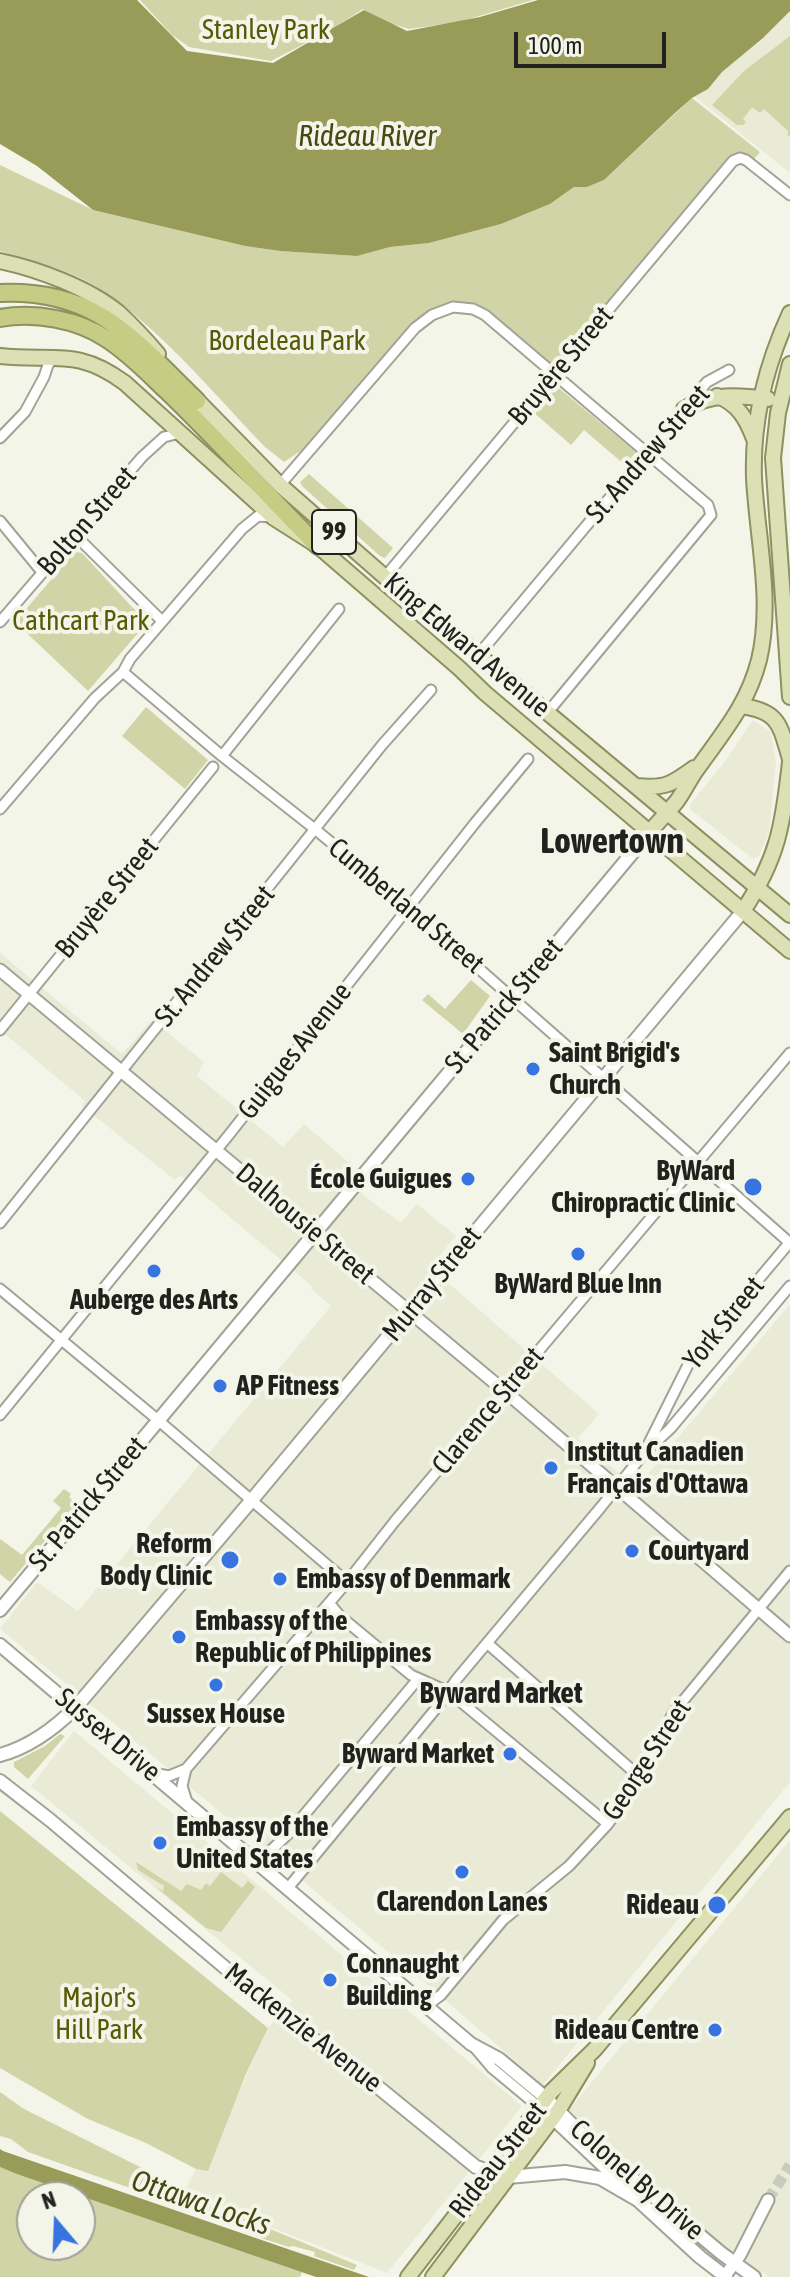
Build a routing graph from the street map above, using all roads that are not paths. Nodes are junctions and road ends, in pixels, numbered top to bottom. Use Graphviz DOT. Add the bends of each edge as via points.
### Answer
graph roads {
  1 [pos="789,194"];
  2 [pos="0,261"];
  3 [pos="0,293"];
  4 [pos="790,313"];
  5 [pos="0,318"];
  6 [pos="0,356"];
  7 [pos="55,356"];
  8 [pos="790,364"];
  9 [pos="729,370"];
  10 [pos="555,373"];
  11 [pos="762,391"];
  12 [pos="786,394"];
  13 [pos="717,396"];
  14 [pos="197,401"];
  15 [pos="684,409"];
  16 [pos="181,433"];
  17 [pos="0,438"];
  18 [pos="754,441"];
  19 [pos="648,453"];
  20 [pos="280,485"];
  21 [pos="274,518"];
  22 [pos="0,521"];
  23 [pos="75,535"];
  24 [pos="318,546"];
  25 [pos="42,572"];
  26 [pos="385,577"];
  27 [pos="339,609"];
  28 [pos="162,621"];
  29 [pos="0,622"];
  30 [pos="479,654"];
  31 [pos="123,672"];
  32 [pos="431,690"];
  33 [pos="485,693"];
  34 [pos="790,697"];
  35 [pos="741,706"];
  36 [pos="548,712"];
  37 [pos="222,756"];
  38 [pos="528,759"];
  39 [pos="790,761"];
  40 [pos="701,763"];
  41 [pos="213,767"];
  42 [pos="636,786"];
  43 [pos="0,809"];
  44 [pos="667,812"];
  45 [pos="316,830"];
  46 [pos="649,833"];
  47 [pos="758,889"];
  48 [pos="409,907"];
  49 [pos="743,911"];
  50 [pos="790,915"];
  51 [pos="790,951"];
  52 [pos="0,970"];
  53 [pos="29,994"];
  54 [pos="512,996"];
  55 [pos="0,1030"];
  56 [pos="790,1053"];
  57 [pos="123,1072"];
  58 [pos="603,1077"];
  59 [pos="216,1150"];
  60 [pos="697,1162"];
  61 [pos="0,1223"];
  62 [pos="315,1234"];
  63 [pos="790,1243"];
  64 [pos="790,1286"];
  65 [pos="0,1289"];
  66 [pos="410,1311"];
  67 [pos="61,1341"];
  68 [pos="505,1391"];
  69 [pos="0,1415"];
  70 [pos="158,1421"];
  71 [pos="645,1452"];
  72 [pos="616,1488"];
  73 [pos="251,1501"];
  74 [pos="790,1571"];
  75 [pos="347,1582"];
  76 [pos="329,1603"];
  77 [pos="757,1608"];
  78 [pos="0,1610"];
  79 [pos="790,1636"];
  80 [pos="487,1643"];
  81 [pos="0,1645"];
  82 [pos="418,1679"];
  83 [pos="449,1692"];
  84 [pos="76,1707"];
  85 [pos="0,1755"];
  86 [pos="186,1769"];
  87 [pos="153,1773"];
  88 [pos="641,1778"];
  89 [pos="0,1781"];
  90 [pos="187,1802"];
  91 [pos="790,1817"];
  92 [pos="608,1824"];
  93 [pos="258,1863"];
  94 [pos="288,1888"];
  95 [pos="426,2006"];
  96 [pos="595,2049"];
  97 [pos="542,2103"];
  98 [pos="555,2115"];
  99 [pos="489,2171"];
  100 [pos="508,2177"];
  101 [pos="638,2200"];
  102 [pos="768,2200"];
  103 [pos="734,2263"];
  104 [pos="443,2270"];
  105 [pos="408,2277"];
  106 [pos="433,2277"];
  107 [pos="726,2277"];
  108 [pos="754,2277"];
  1 -- 10 [label="street, Bruyère Street" via="746,160 733,161"];
  2 -- 14 [label="main road, King Edward Avenue / 99" via="53,278 108,305"];
  3 -- 14 [label="highway" via="45,294 93,311 130,337"];
  4 -- 11 [label="main road, St. Patrick Street"];
  5 -- 24 [label="highway" via="50,318 106,338 186,409"];
  6 -- 7 [label="main road, King Edward Avenue / 99"];
  7 -- 16 [label="main road, King Edward Avenue / 99" via="111,373"];
  7 -- 17 [label="street" via="25,412"];
  8 -- 12 [label="main road"];
  9 -- 15 [label="street, St. Andrew Street" via="707,382"];
  10 -- 19 [label="street"];
  10 -- 20 [label="street" via="485,315 453,307 438,312 420,323"];
  10 -- 26 [label="street, Bruyère Street"];
  11 -- 12 [label="main road"];
  11 -- 13 [label="main road"];
  11 -- 18 [label="main road, St. Patrick Street"];
  12 -- 34 [label="main road" via="774,440 774,478"];
  13 -- 15 [label="main road"];
  13 -- 18 [label="main road" via="739,411"];
  14 -- 20 [label="main road, King Edward Avenue / 99"];
  15 -- 19 [label="street, St. Andrew Street"];
  16 -- 21 [label="main road, King Edward Avenue / 99"];
  16 -- 23 [label="street, Bolton Street" via="164,437 142,457"];
  18 -- 35 [label="main road, St. Patrick Street" via="764,624 758,663"];
  19 -- 30 [label="street, St. Andrew Street"];
  19 -- 36 [label="street" via="708,505 710,518"];
  20 -- 26 [label="main road, King Edward Avenue / 99"];
  21 -- 24 [label="main road, King Edward Avenue / 99"];
  21 -- 28 [label="street" via="262,515 251,520"];
  22 -- 25 [label="street"];
  23 -- 25 [label="street, Bolton Street"];
  23 -- 28 [label="street"];
  24 -- 33 [label="main road, King Edward Avenue / 99"];
  25 -- 29 [label="street, Bolton Street"];
  26 -- 30 [label="main road, King Edward Avenue / 99"];
  27 -- 37 [label="street"];
  28 -- 31 [label="street"];
  30 -- 33 [label="main road" via="473,664"];
  30 -- 36 [label="main road, King Edward Avenue / 99"];
  31 -- 37 [label="street, Cumberland Street"];
  31 -- 43 [label="street"];
  32 -- 45 [label="street, St. Andrew Street"];
  33 -- 46 [label="main road, King Edward Avenue / 99"];
  35 -- 39 [label="main road" via="772,715"];
  35 -- 40 [label="main road, St. Patrick Street"];
  36 -- 42 [label="main road, King Edward Avenue / 99"];
  37 -- 45 [label="street, Cumberland Street"];
  38 -- 48 [label="street, Guigues Avenue"];
  39 -- 47 [label="main road, Murray Street" via="781,828"];
  40 -- 42 [label="main road" via="670,785"];
  40 -- 44 [label="main road, St. Patrick Street"];
  41 -- 53 [label="street, Bruyère Street"];
  42 -- 44 [label="main road, King Edward Avenue / 99"];
  44 -- 46 [label="main road, St. Patrick Street"];
  44 -- 47 [label="main road, King Edward Avenue / 99"];
  45 -- 48 [label="street, Cumberland Street"];
  45 -- 57 [label="street, St. Andrew Street"];
  46 -- 49 [label="main road, King Edward Avenue / 99"];
  46 -- 54 [label="main road, St. Patrick Street"];
  47 -- 49 [label="main road, Murray Street"];
  47 -- 50 [label="main road, King Edward Avenue / 99"];
  48 -- 54 [label="street, Cumberland Street"];
  48 -- 59 [label="street, Guigues Avenue"];
  49 -- 51 [label="main road, King Edward Avenue / 99"];
  49 -- 58 [label="main road, Murray Street"];
  52 -- 53 [label="street, Dalhousie Street"];
  53 -- 55 [label="street, Bruyère Street"];
  53 -- 57 [label="street, Dalhousie Street"];
  54 -- 58 [label="street, Cumberland Street"];
  54 -- 62 [label="main road, St. Patrick Street"];
  56 -- 60 [label="street, Clarence Street"];
  57 -- 59 [label="street, Dalhousie Street"];
  57 -- 61 [label="street, St. Andrew Street"];
  58 -- 60 [label="street, Cumberland Street"];
  58 -- 66 [label="main road, Murray Street"];
  59 -- 62 [label="street, Dalhousie Street"];
  59 -- 67 [label="street, Guigues Avenue"];
  60 -- 63 [label="street, Cumberland Street"];
  60 -- 68 [label="street, Clarence Street"];
  62 -- 66 [label="street, Dalhousie Street"];
  62 -- 70 [label="main road, St. Patrick Street"];
  63 -- 71 [label="street, York Street" via="690,1361"];
  64 -- 71 [label="street, York Street"];
  65 -- 67 [label="street"];
  66 -- 68 [label="street, Dalhousie Street"];
  66 -- 73 [label="main road, Murray Street"];
  67 -- 69 [label="street, Guigues Avenue"];
  67 -- 70 [label="street"];
  68 -- 72 [label="street, Dalhousie Street"];
  68 -- 75 [label="street, Clarence Street"];
  70 -- 73 [label="street"];
  70 -- 78 [label="main road, St. Patrick Street"];
  71 -- 72 [label="street, York Street"];
  72 -- 77 [label="street, Dalhousie Street"];
  72 -- 80 [label="street, York Street"];
  73 -- 75 [label="street"];
  73 -- 84 [label="main road, Murray Street"];
  74 -- 77 [label="street, George Street"];
  75 -- 76 [label="street, Clarence Street"];
  76 -- 82 [label="street"];
  76 -- 86 [label="street, Clarence Street"];
  77 -- 79 [label="street, Dalhousie Street"];
  77 -- 88 [label="street, George Street" via="673,1713"];
  80 -- 83 [label="street, York Street"];
  80 -- 88 [label="street"];
  81 -- 84 [label="main road, Sussex Drive"];
  82 -- 83 [label="street"];
  82 -- 93 [label="street"];
  83 -- 92 [label="street"];
  83 -- 94 [label="street, York Street"];
  84 -- 85 [label="main road, Murray Street" via="42,1736"];
  84 -- 87 [label="main road, Sussex Drive"];
  86 -- 87 [label="street" via="169,1776"];
  86 -- 90 [label="street" via="182,1786"];
  87 -- 90 [label="main road, Sussex Drive"];
  88 -- 92 [label="street, George Street"];
  89 -- 99 [label="main road, Mackenzie Avenue" via="286,2019 476,2167"];
  90 -- 93 [label="main road, Sussex Drive"];
  91 -- 96 [label="main road, Rideau Street"];
  92 -- 95 [label="street, George Street" via="569,1866 503,1920"];
  93 -- 94 [label="main road, Sussex Drive"];
  94 -- 95 [label="main road, Sussex Drive"];
  95 -- 97 [label="main road, Sussex Drive" via="471,2044 499,2059"];
  96 -- 97 [label="main road, Rideau Street"];
  96 -- 98 [label="main road, Rideau Street"];
  97 -- 98 [label="main road, Sussex Drive"];
  97 -- 99 [label="main road, Rideau Street"];
  98 -- 100 [label="main road, Rideau Street"];
  98 -- 101 [label="street, Colonel By Drive"];
  98 -- 103 [label="main road, Colonel By Drive"];
  99 -- 100 [label="main road, Mackenzie Avenue"];
  99 -- 105 [label="main road, Rideau Street"];
  100 -- 101 [label="main road, Mackenzie Avenue" via="587,2174"];
  100 -- 104 [label="main road, Rideau Street"];
  101 -- 107 [label="main road, Colonel By Drive"];
  102 -- 103 [label="street"];
  103 -- 107 [label="street"];
  103 -- 108 [label="main road, Colonel By Drive"];
  104 -- 106 [label="main road, Rideau Street"];
}
